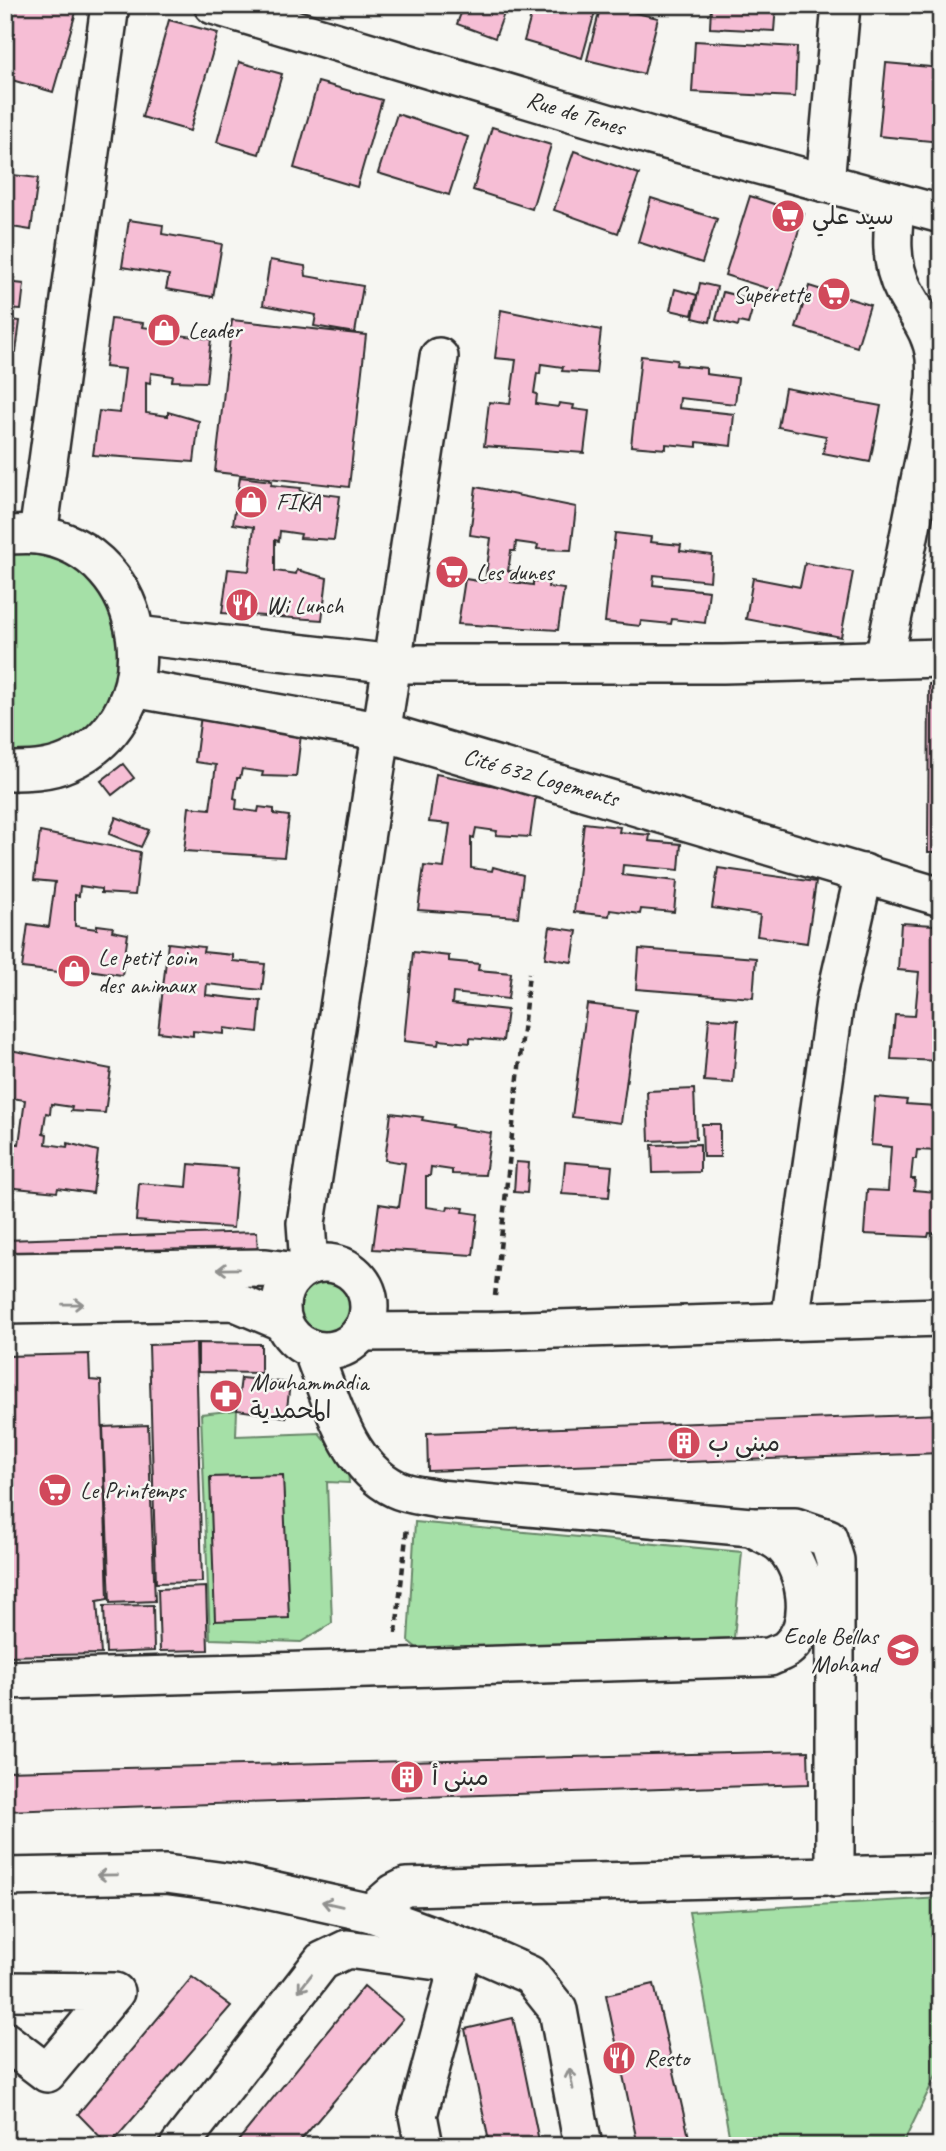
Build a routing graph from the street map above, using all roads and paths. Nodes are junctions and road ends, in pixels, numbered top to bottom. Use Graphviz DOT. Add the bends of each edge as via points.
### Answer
graph roads {
  1 [pos="110,5"];
  2 [pos="213,5"];
  3 [pos="841,5"];
  4 [pos="825,183"];
  5 [pos="896,202"];
  6 [pos="941,214"];
  7 [pos="439,357"];
  8 [pos="22,535"];
  9 [pos="136,635"];
  10 [pos="941,658"];
  11 [pos="884,659"];
  12 [pos="394,664"];
  13 [pos="133,688"];
  14 [pos="384,732"];
  15 [pos="5,771"];
  16 [pos="864,873"];
  17 [pos="941,897"];
  18 [pos="529,973"];
  19 [pos="302,1268"];
  20 [pos="5,1272"];
  21 [pos="5,1305"];
  22 [pos="941,1317"];
  23 [pos="282,1322"];
  24 [pos="790,1322"];
  25 [pos="491,1331"];
  26 [pos="361,1332"];
  27 [pos="313,1350"];
  28 [pos="410,1493"];
  29 [pos="751,1527"];
  30 [pos="392,1669"];
  31 [pos="5,1680"];
  32 [pos="941,1873"];
  33 [pos="5,1877"];
  34 [pos="835,1878"];
  35 [pos="370,1913"];
  36 [pos="459,1964"];
  37 [pos="530,1975"];
  38 [pos="5,1991"];
  39 [pos="5,2041"];
  40 [pos="179,2146"];
  41 [pos="424,2146"];
  42 [pos="583,2146"];
  1 -- 8 [label="street"];
  2 -- 4 [label="street, Rue de Tenes"];
  3 -- 4 [label="street"];
  4 -- 5 [label="street, Rue de Tenes"];
  5 -- 6 [label="street, Rue de Tenes"];
  5 -- 11 [label="street" via="894,261 903,290 925,323 936,378 931,425"];
  7 -- 12 [label="street"];
  8 -- 9 [label="street" via="71,545 99,564 121,590"];
  9 -- 12 [label="street"];
  9 -- 13 [label="street"];
  10 -- 11 [label="street"];
  11 -- 12 [label="street"];
  12 -- 14 [label="street"];
  13 -- 14 [label="street, Cité 632 Logements"];
  13 -- 15 [label="street" via="119,718 88,750 69,762 37,771"];
  14 -- 16 [label="street, Cité 632 Logements"];
  14 -- 19 [label="street"];
  16 -- 17 [label="street, Cité 632 Logements"];
  16 -- 24 [label="street" via="835,1001"];
  18 -- 25 [label="path"];
  19 -- 20 [label="street, one-way"];
  19 -- 23 [label="street" via="282,1294"];
  19 -- 26 [label="street" via="337,1263 360,1279 369,1305"];
  21 -- 23 [label="street, one-way" via="233,1301"];
  22 -- 24 [label="street"];
  23 -- 27 [label="street" via="299,1344"];
  24 -- 25 [label="street"];
  25 -- 26 [label="street"];
  26 -- 27 [label="street" via="340,1349"];
  27 -- 28 [label="street" via="348,1438 366,1468 397,1490"];
  28 -- 29 [label="street"];
  28 -- 30 [label="path"];
  29 -- 30 [label="street" via="784,1546 800,1574 806,1600 801,1626 790,1647 770,1657"];
  29 -- 34 [label="street" via="807,1529 828,1538 835,1560"];
  30 -- 31 [label="street"];
  32 -- 34 [label="street"];
  35 -- 33 [label="street, one-way" via="240,1884 166,1874"];
  34 -- 35 [label="street" via="406,1887"];
  35 -- 37 [label="street"];
  36 -- 37 [label="street"];
  36 -- 40 [label="street, one-way" via="347,1949 322,1961"];
  36 -- 41 [label="street" via="418,2115"];
  42 -- 37 [label="street, one-way" via="558,2010"];
  38 -- 39 [label="street" via="115,1992 47,2073"];
}
